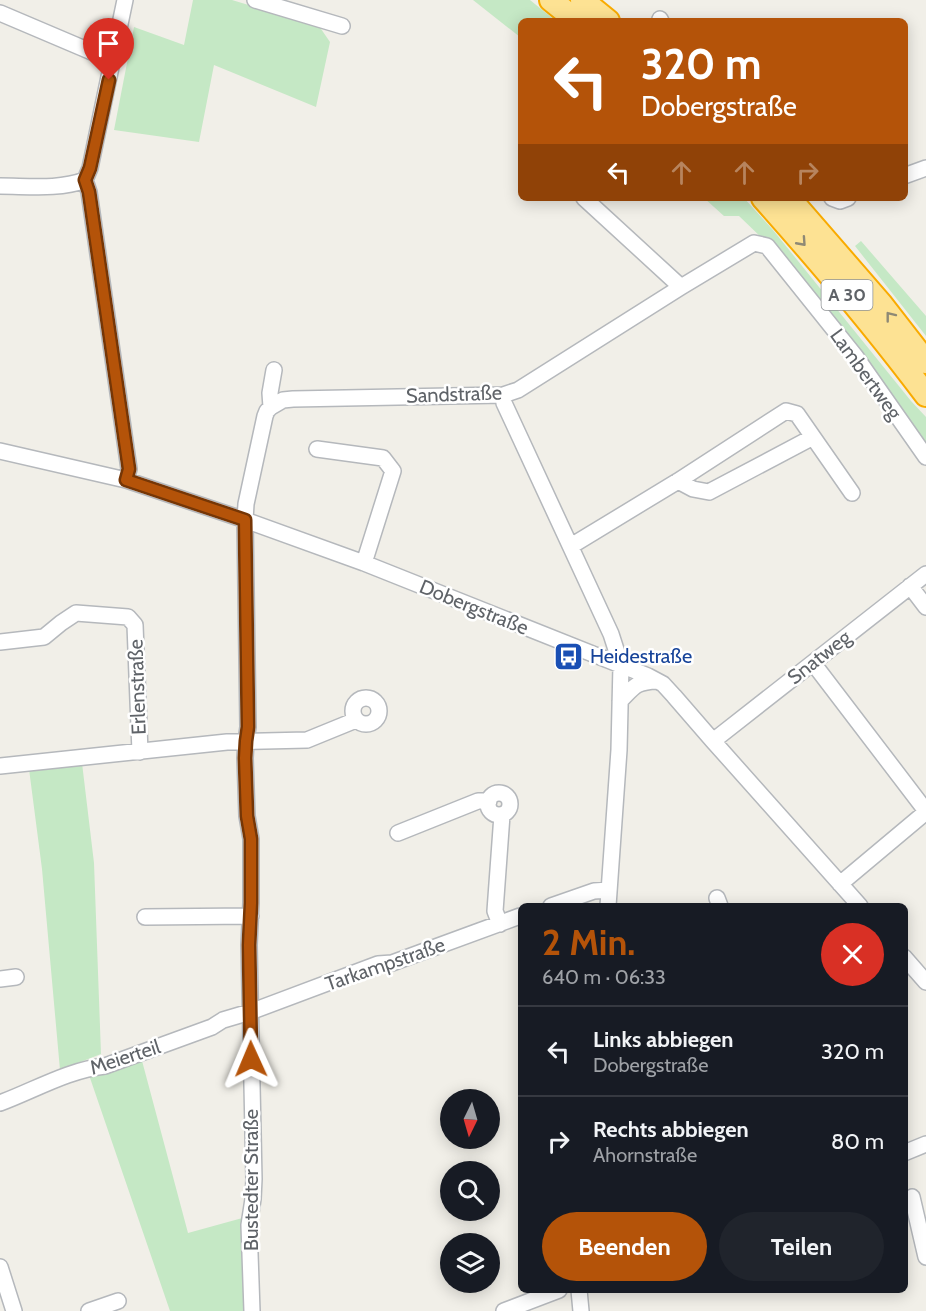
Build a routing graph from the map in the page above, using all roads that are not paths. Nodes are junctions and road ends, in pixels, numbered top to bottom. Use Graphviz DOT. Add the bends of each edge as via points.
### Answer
graph roads {
  1 [pos="125,0"];
  2 [pos="255,0"];
  3 [pos="551,0"];
  4 [pos="582,0"];
  5 [pos="0,13"];
  6 [pos="573,18"];
  7 [pos="604,18"];
  8 [pos="342,26"];
  9 [pos="112,61"];
  10 [pos="926,168"];
  11 [pos="908,175"];
  12 [pos="85,180"];
  13 [pos="0,186"];
  14 [pos="587,201"];
  15 [pos="766,201"];
  16 [pos="792,201"];
  17 [pos="754,243"];
  18 [pos="681,287"];
  19 [pos="926,362"];
  20 [pos="274,370"];
  21 [pos="503,395"];
  22 [pos="926,395"];
  23 [pos="271,407"];
  24 [pos="813,437"];
  25 [pos="317,449"];
  26 [pos="0,451"];
  27 [pos="926,457"];
  28 [pos="126,480"];
  29 [pos="678,481"];
  30 [pos="852,493"];
  31 [pos="245,520"];
  32 [pos="571,546"];
  33 [pos="364,563"];
  34 [pos="926,574"];
  35 [pos="910,586"];
  36 [pos="926,608"];
  37 [pos="611,634"];
  38 [pos="0,642"];
  39 [pos="587,652"];
  40 [pos="813,663"];
  41 [pos="621,665"];
  42 [pos="657,681"];
  43 [pos="620,701"];
  44 [pos="356,720"];
  45 [pos="246,741"];
  46 [pos="713,741"];
  47 [pos="140,752"];
  48 [pos="0,766"];
  49 [pos="926,811"];
  50 [pos="398,832"];
  51 [pos="840,884"];
  52 [pos="609,890"];
  53 [pos="560,903"];
  54 [pos="608,903"];
  55 [pos="857,903"];
  56 [pos="250,916"];
  57 [pos="145,917"];
  58 [pos="518,917"];
  59 [pos="500,924"];
  60 [pos="908,962"];
  61 [pos="16,977"];
  62 [pos="0,979"];
  63 [pos="926,982"];
  64 [pos="250,1012"];
  65 [pos="0,1103"];
  66 [pos="926,1144"];
  67 [pos="908,1151"];
  68 [pos="912,1197"];
  69 [pos="926,1257"];
  70 [pos="0,1267"];
  71 [pos="551,1293"];
  72 [pos="579,1293"];
  73 [pos="118,1301"];
  74 [pos="14,1311"];
  75 [pos="88,1311"];
  76 [pos="252,1311"];
  77 [pos="504,1311"];
  78 [pos="581,1311"];
  1 -- 9 [label="street"];
  2 -- 8 [label="street"];
  3 -- 6 [label="highway"];
  4 -- 7 [label="highway"];
  5 -- 9 [label="street"];
  9 -- 12 [label="street"];
  10 -- 11 [label="street"];
  12 -- 13 [label="street" via="63,186"];
  12 -- 28 [label="street" via="129,469"];
  14 -- 18 [label="street"];
  15 -- 22 [label="highway, A 30, one-way" via="821,263"];
  19 -- 16 [label="highway, A 30, one-way"];
  17 -- 18 [label="street, Sandstraße"];
  17 -- 27 [label="street, Lambertweg" via="767,246 856,357"];
  18 -- 21 [label="street, Sandstraße" via="518,390"];
  20 -- 23 [label="street, Bustedter Straße"];
  21 -- 23 [label="street, Sandstraße" via="293,399"];
  21 -- 32 [label="street"];
  23 -- 31 [label="street, Bustedter Straße" via="265,416"];
  24 -- 29 [label="street" via="709,492"];
  24 -- 29 [label="street" via="797,414 786,411"];
  24 -- 30 [label="street"];
  25 -- 33 [label="street" via="383,458 393,471"];
  26 -- 28 [label="street, Dobergstraße"];
  28 -- 31 [label="street, Dobergstraße"];
  29 -- 32 [label="street"];
  31 -- 33 [label="street, Dobergstraße"];
  31 -- 45 [label="street, Bustedter Straße"];
  32 -- 37 [label="street"];
  33 -- 39 [label="street, Dobergstraße"];
  34 -- 35 [label="street, Snatweg"];
  35 -- 36 [label="street"];
  35 -- 40 [label="street, Snatweg"];
  37 -- 39 [label="street"];
  37 -- 41 [label="street"];
  38 -- 47 [label="street, Erlenstraße" via="44,637 76,614 128,617 135,625"];
  39 -- 41 [label="street, Dobergstraße"];
  40 -- 46 [label="street, Snatweg"];
  40 -- 49 [label="street"];
  41 -- 42 [label="street, Dobergstraße"];
  41 -- 43 [label="street"];
  42 -- 43 [label="street" via="637,684"];
  42 -- 46 [label="street, Dobergstraße"];
  43 -- 52 [label="street"];
  44 -- 45 [label="street" via="307,740"];
  45 -- 47 [label="street"];
  45 -- 56 [label="street, Bustedter Straße"];
  46 -- 51 [label="street, Dobergstraße"];
  47 -- 48 [label="street"];
  49 -- 51 [label="street"];
  50 -- 59 [label="street" via="478,801 489,801 497,794 508,797 510,808 502,815 495,911"];
  51 -- 55 [label="street, Dobergstraße"];
  52 -- 53 [label="street"];
  52 -- 54 [label="street"];
  56 -- 57 [label="street"];
  56 -- 64 [label="street, Bustedter Straße"];
  58 -- 59 [label="street, Tarkampstraße"];
  59 -- 64 [label="street, Tarkampstraße"];
  60 -- 63 [label="street"];
  61 -- 62 [label="street"];
  64 -- 65 [label="street, Meierteil"];
  64 -- 76 [label="street, Bustedter Straße"];
  66 -- 67 [label="street"];
  68 -- 69 [label="street"];
  70 -- 74 [label="street"];
  71 -- 77 [label="street"];
  72 -- 78 [label="street"];
  73 -- 75 [label="street"];
}
